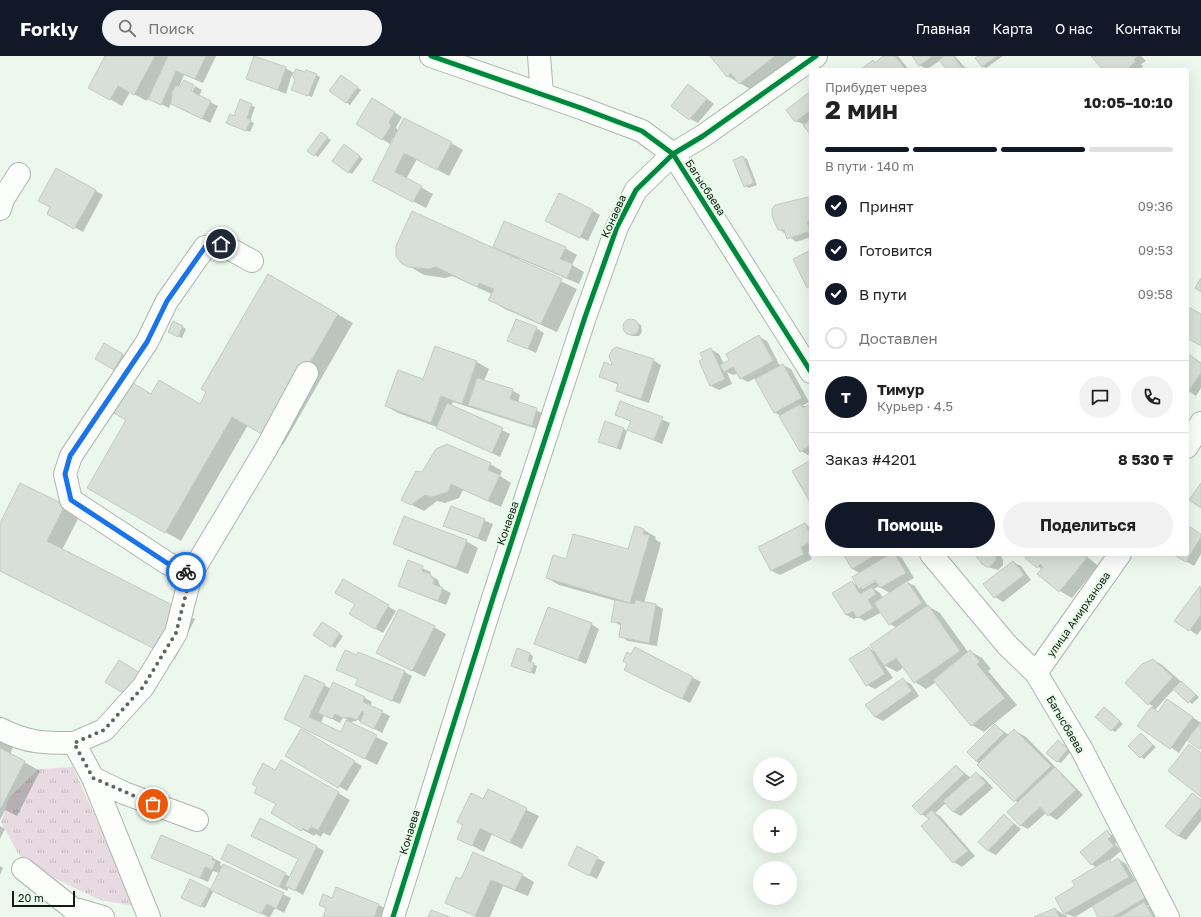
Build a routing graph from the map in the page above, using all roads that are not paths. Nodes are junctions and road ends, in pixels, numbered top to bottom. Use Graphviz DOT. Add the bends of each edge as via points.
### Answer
graph roads {
  1 [pos="431,56"];
  2 [pos="539,56"];
  3 [pos="816,56"];
  4 [pos="542,94"];
  5 [pos="673,154"];
  6 [pos="19,174"];
  7 [pos="0,209"];
  8 [pos="252,261"];
  9 [pos="809,369"];
  10 [pos="307,373"];
  11 [pos="1201,423"];
  12 [pos="1189,444"];
  13 [pos="933,556"];
  14 [pos="1119,556"];
  15 [pos="191,574"];
  16 [pos="1036,673"];
  17 [pos="0,729"];
  18 [pos="74,743"];
  19 [pos="93,778"];
  20 [pos="197,820"];
  21 [pos="23,869"];
  22 [pos="103,917"];
  23 [pos="149,917"];
  24 [pos="393,917"];
  25 [pos="1168,917"];
  1 -- 4 [label="street, Багысбаева"];
  2 -- 4 [label="street"];
  3 -- 5 [label="street, Конаева" via="703,136"];
  4 -- 5 [label="street, Багысбаева" via="642,131"];
  5 -- 9 [label="street, Багысбаева"];
  5 -- 24 [label="street, Конаева" via="636,190 617,228 585,317 493,598"];
  6 -- 7 [label="street" via="3,199"];
  8 -- 15 [label="street" via="221,244 205,247 167,301 147,342 70,456 65,474 71,500 167,563"];
  10 -- 15 [label="street" via="266,449"];
  11 -- 12 [label="street"];
  13 -- 16 [label="street, Багысбаева" via="1007,645"];
  14 -- 16 [label="street, улица Амирханова"];
  15 -- 18 [label="street" via="176,633 143,687 104,730"];
  16 -- 25 [label="street, Багысбаева" via="1085,757"];
  17 -- 18 [label="street" via="17,738 30,741"];
  18 -- 19 [label="street"];
  19 -- 20 [label="street" via="124,793"];
  19 -- 23 [label="street"];
  21 -- 22 [label="street" via="72,908"];
}
